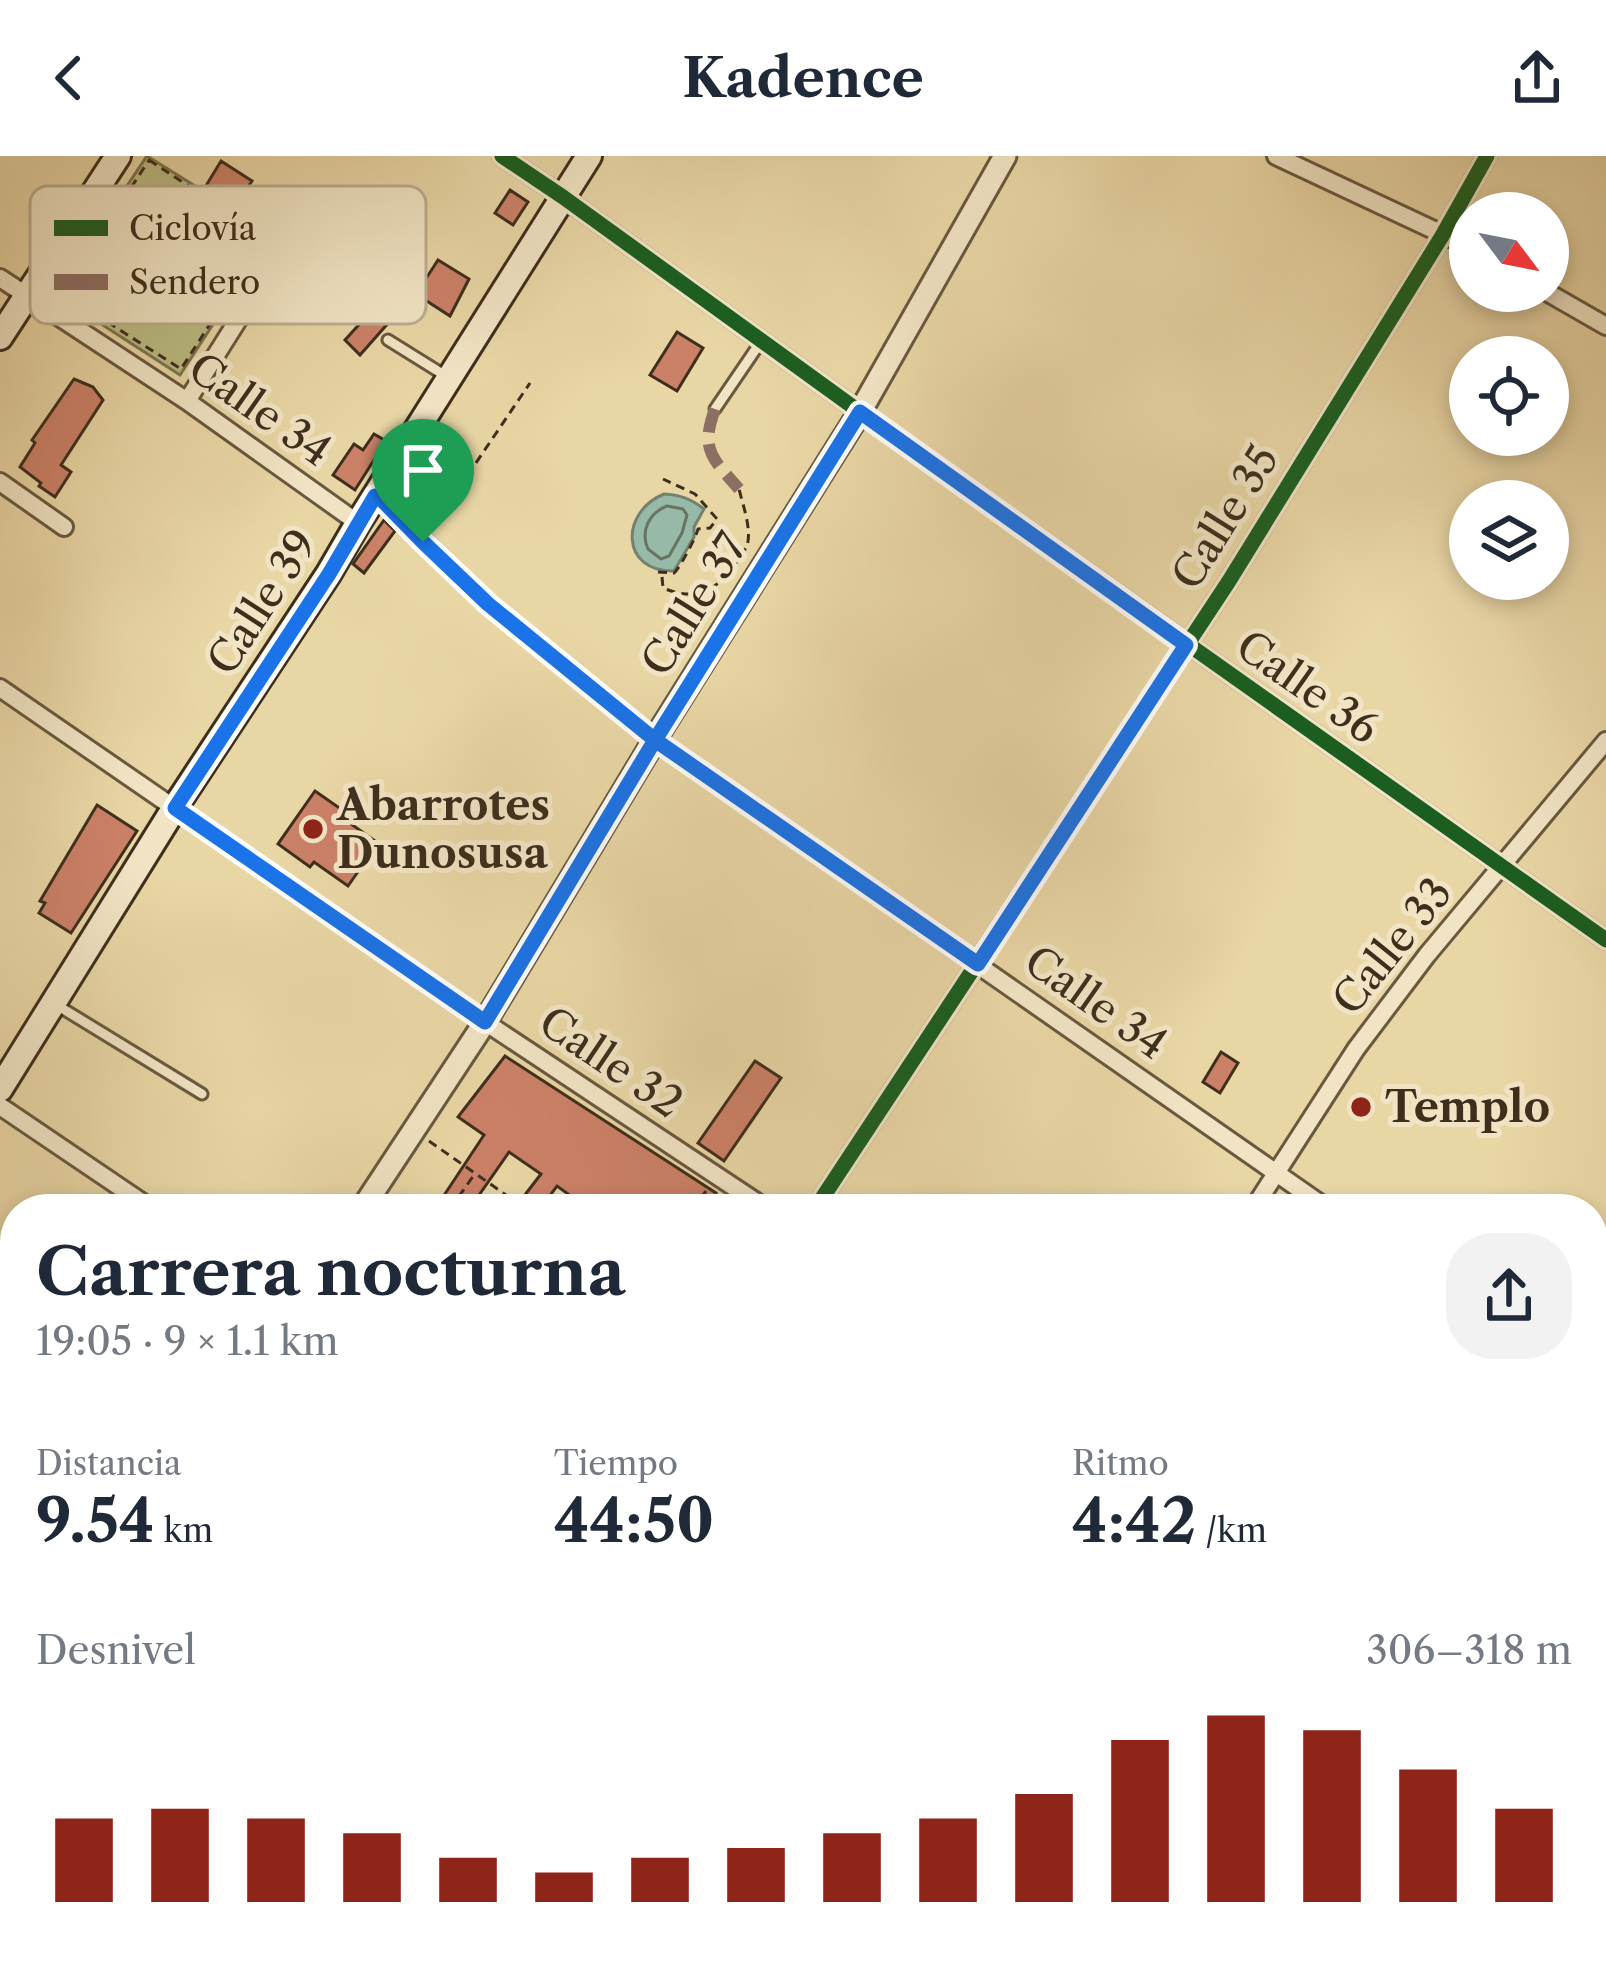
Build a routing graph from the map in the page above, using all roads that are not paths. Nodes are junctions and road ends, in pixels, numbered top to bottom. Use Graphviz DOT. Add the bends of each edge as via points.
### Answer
graph roads {
  1 [pos="118,156"];
  2 [pos="502,156"];
  3 [pos="589,156"];
  4 [pos="1005,156"];
  5 [pos="1276,156"];
  6 [pos="1486,156"];
  7 [pos="99,186"];
  8 [pos="563,197"];
  9 [pos="1442,236"];
  10 [pos="1449,239"];
  11 [pos="0,278"];
  12 [pos="30,293"];
  13 [pos="28,296"];
  14 [pos="1569,305"];
  15 [pos="71,324"];
  16 [pos="236,324"];
  17 [pos="1606,326"];
  18 [pos="0,337"];
  19 [pos="388,340"];
  20 [pos="762,340"];
  21 [pos="449,378"];
  22 [pos="188,401"];
  23 [pos="715,409"];
  24 [pos="860,412"];
  25 [pos="0,482"];
  26 [pos="375,496"];
  27 [pos="358,523"];
  28 [pos="64,527"];
  29 [pos="1186,645"];
  30 [pos="0,688"];
  31 [pos="655,740"];
  32 [pos="1606,741"];
  33 [pos="175,808"];
  34 [pos="1502,868"];
  35 [pos="1606,940"];
  36 [pos="978,964"];
  37 [pos="55,1004"];
  38 [pos="485,1022"];
  39 [pos="0,1089"];
  40 [pos="202,1094"];
  41 [pos="0,1106"];
  42 [pos="1277,1173"];
  43 [pos="130,1194"];
  44 [pos="372,1194"];
  45 [pos="741,1194"];
  46 [pos="825,1194"];
  47 [pos="1263,1194"];
  48 [pos="1307,1194"];
  1 -- 7 [label="main road"];
  2 -- 8 [label="street, Calle 36"];
  3 -- 8 [label="main road, Calle 39"];
  4 -- 24 [label="street, Calle 37"];
  5 -- 9 [label="street"];
  6 -- 9 [label="street, Calle 35"];
  8 -- 20 [label="street, Calle 36"];
  8 -- 21 [label="main road, Calle 39"];
  9 -- 10 [label="street"];
  9 -- 29 [label="street, Calle 35"];
  11 -- 13 [label="street, Calle 34"];
  12 -- 13 [label="main road"];
  13 -- 18 [label="main road"];
  14 -- 17 [label="street"];
  15 -- 22 [label="street, Calle 34"];
  16 -- 22 [label="street"];
  19 -- 21 [label="lane"];
  20 -- 23 [label="lane"];
  20 -- 24 [label="street, Calle 36"];
  21 -- 26 [label="main road, Calle 39"];
  22 -- 27 [label="street, Calle 34"];
  24 -- 29 [label="street, Calle 36"];
  24 -- 31 [label="street, Calle 37"];
  25 -- 28 [label="street"];
  26 -- 27 [label="main road, Calle 39"];
  26 -- 31 [label="street, Calle 34" via="488,604"];
  27 -- 33 [label="main road, Calle 39"];
  29 -- 34 [label="street, Calle 36"];
  29 -- 36 [label="street, Calle 35"];
  30 -- 33 [label="street, Calle 32"];
  31 -- 36 [label="street, Calle 34"];
  31 -- 38 [label="street, Calle 37"];
  32 -- 34 [label="street, Calle 33"];
  33 -- 37 [label="main road, Calle 39"];
  33 -- 38 [label="street, Calle 32"];
  34 -- 35 [label="street, Calle 36"];
  34 -- 42 [label="street, Calle 33" via="1356,1048"];
  36 -- 42 [label="street, Calle 34"];
  36 -- 46 [label="street, Calle 35"];
  37 -- 39 [label="main road, Calle 39"];
  37 -- 40 [label="lane"];
  38 -- 44 [label="street, Calle 37"];
  38 -- 45 [label="street, Calle 32"];
  41 -- 43 [label="street"];
  42 -- 47 [label="street, Calle 33"];
  42 -- 48 [label="street, Calle 34"];
}
